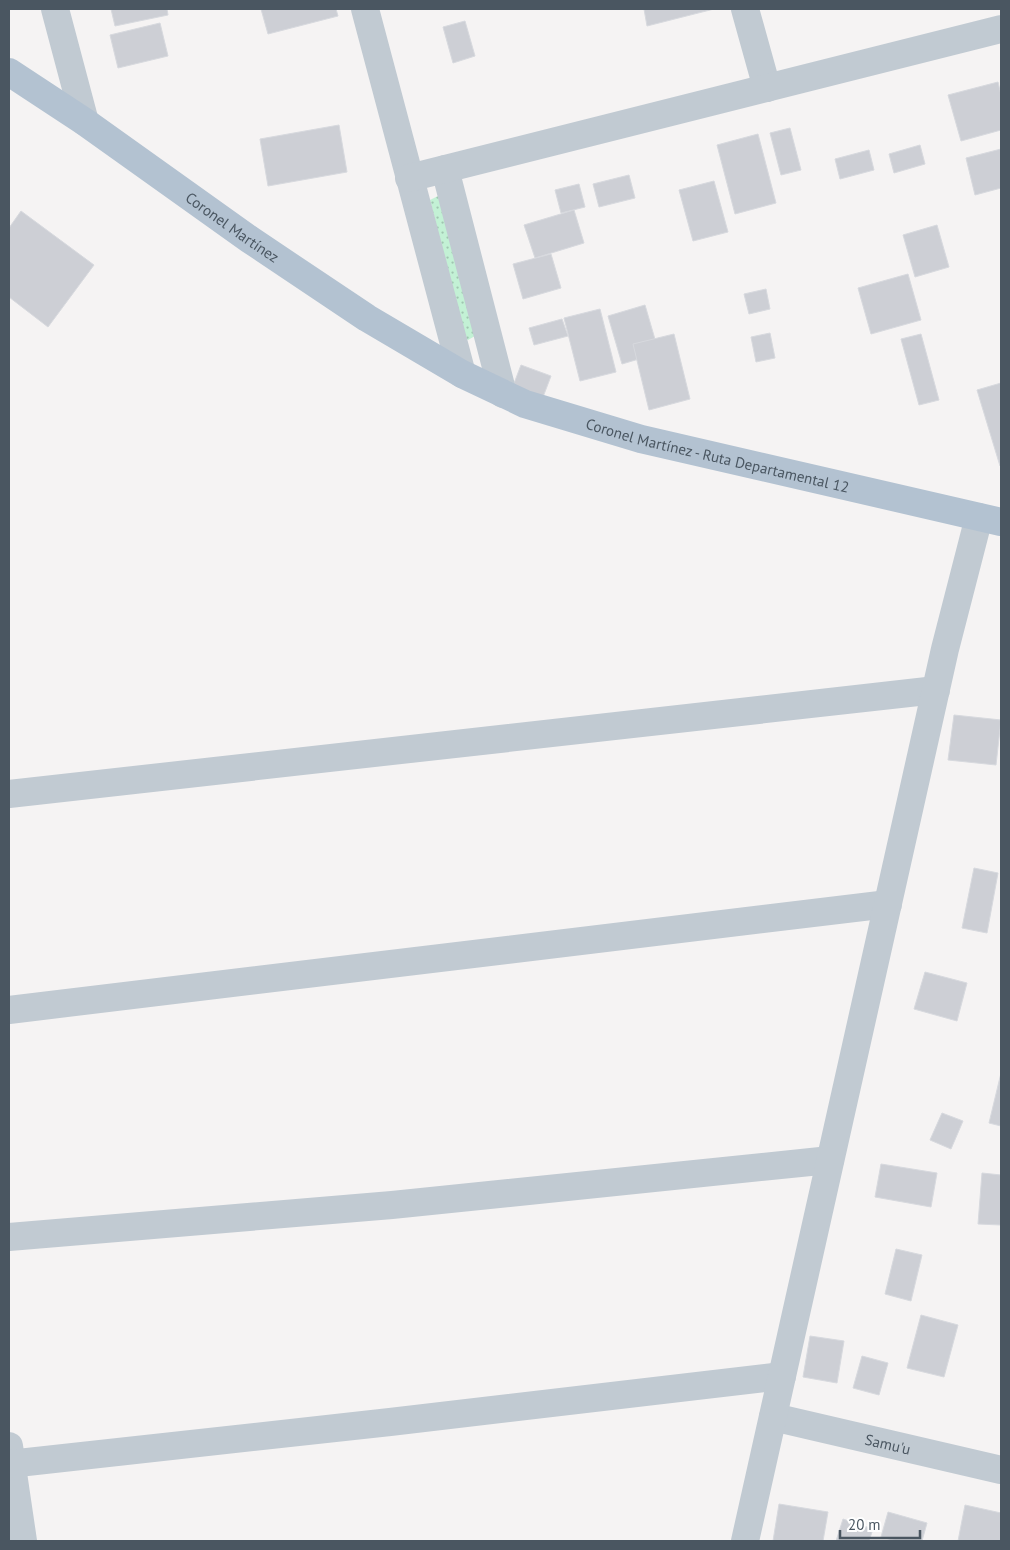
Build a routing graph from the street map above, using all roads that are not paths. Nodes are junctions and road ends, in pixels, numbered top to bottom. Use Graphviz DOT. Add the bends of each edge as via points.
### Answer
graph roads {
  1 [pos="55,9"];
  2 [pos="364,9"];
  3 [pos="745,9"];
  4 [pos="1001,29"];
  5 [pos="9,72"];
  6 [pos="767,88"];
  7 [pos="85,122"];
  8 [pos="445,169"];
  9 [pos="409,178"];
  10 [pos="462,374"];
  11 [pos="503,394"];
  12 [pos="990,519"];
  13 [pos="936,690"];
  14 [pos="9,794"];
  15 [pos="888,904"];
  16 [pos="9,1010"];
  17 [pos="830,1160"];
  18 [pos="9,1237"];
  19 [pos="782,1376"];
  20 [pos="773,1417"];
  21 [pos="10,1458"];
  22 [pos="1001,1470"];
  23 [pos="22,1541"];
  24 [pos="745,1541"];
  1 -- 7 [label="street"];
  2 -- 9 [label="street"];
  3 -- 6 [label="street"];
  4 -- 6 [label="street"];
  5 -- 7 [label="main road, Coronel Martínez"];
  6 -- 8 [label="street"];
  7 -- 10 [label="main road, Coronel Martínez" via="367,318"];
  8 -- 9 [label="street"];
  8 -- 11 [label="street"];
  9 -- 10 [label="street"];
  10 -- 11 [label="main road, Coronel Martínez - Ruta Departamental 12"];
  11 -- 12 [label="main road, Coronel Martínez - Ruta Departamental 12" via="525,404 641,439"];
  12 -- 13 [label="street"];
  13 -- 14 [label="street"];
  13 -- 15 [label="street"];
  15 -- 16 [label="street"];
  15 -- 17 [label="street"];
  17 -- 18 [label="street" via="392,1205"];
  17 -- 19 [label="street"];
  19 -- 20 [label="street"];
  19 -- 21 [label="street" via="380,1423"];
  20 -- 22 [label="street, Samu'u"];
  20 -- 24 [label="street"];
  21 -- 23 [label="street"];
}
